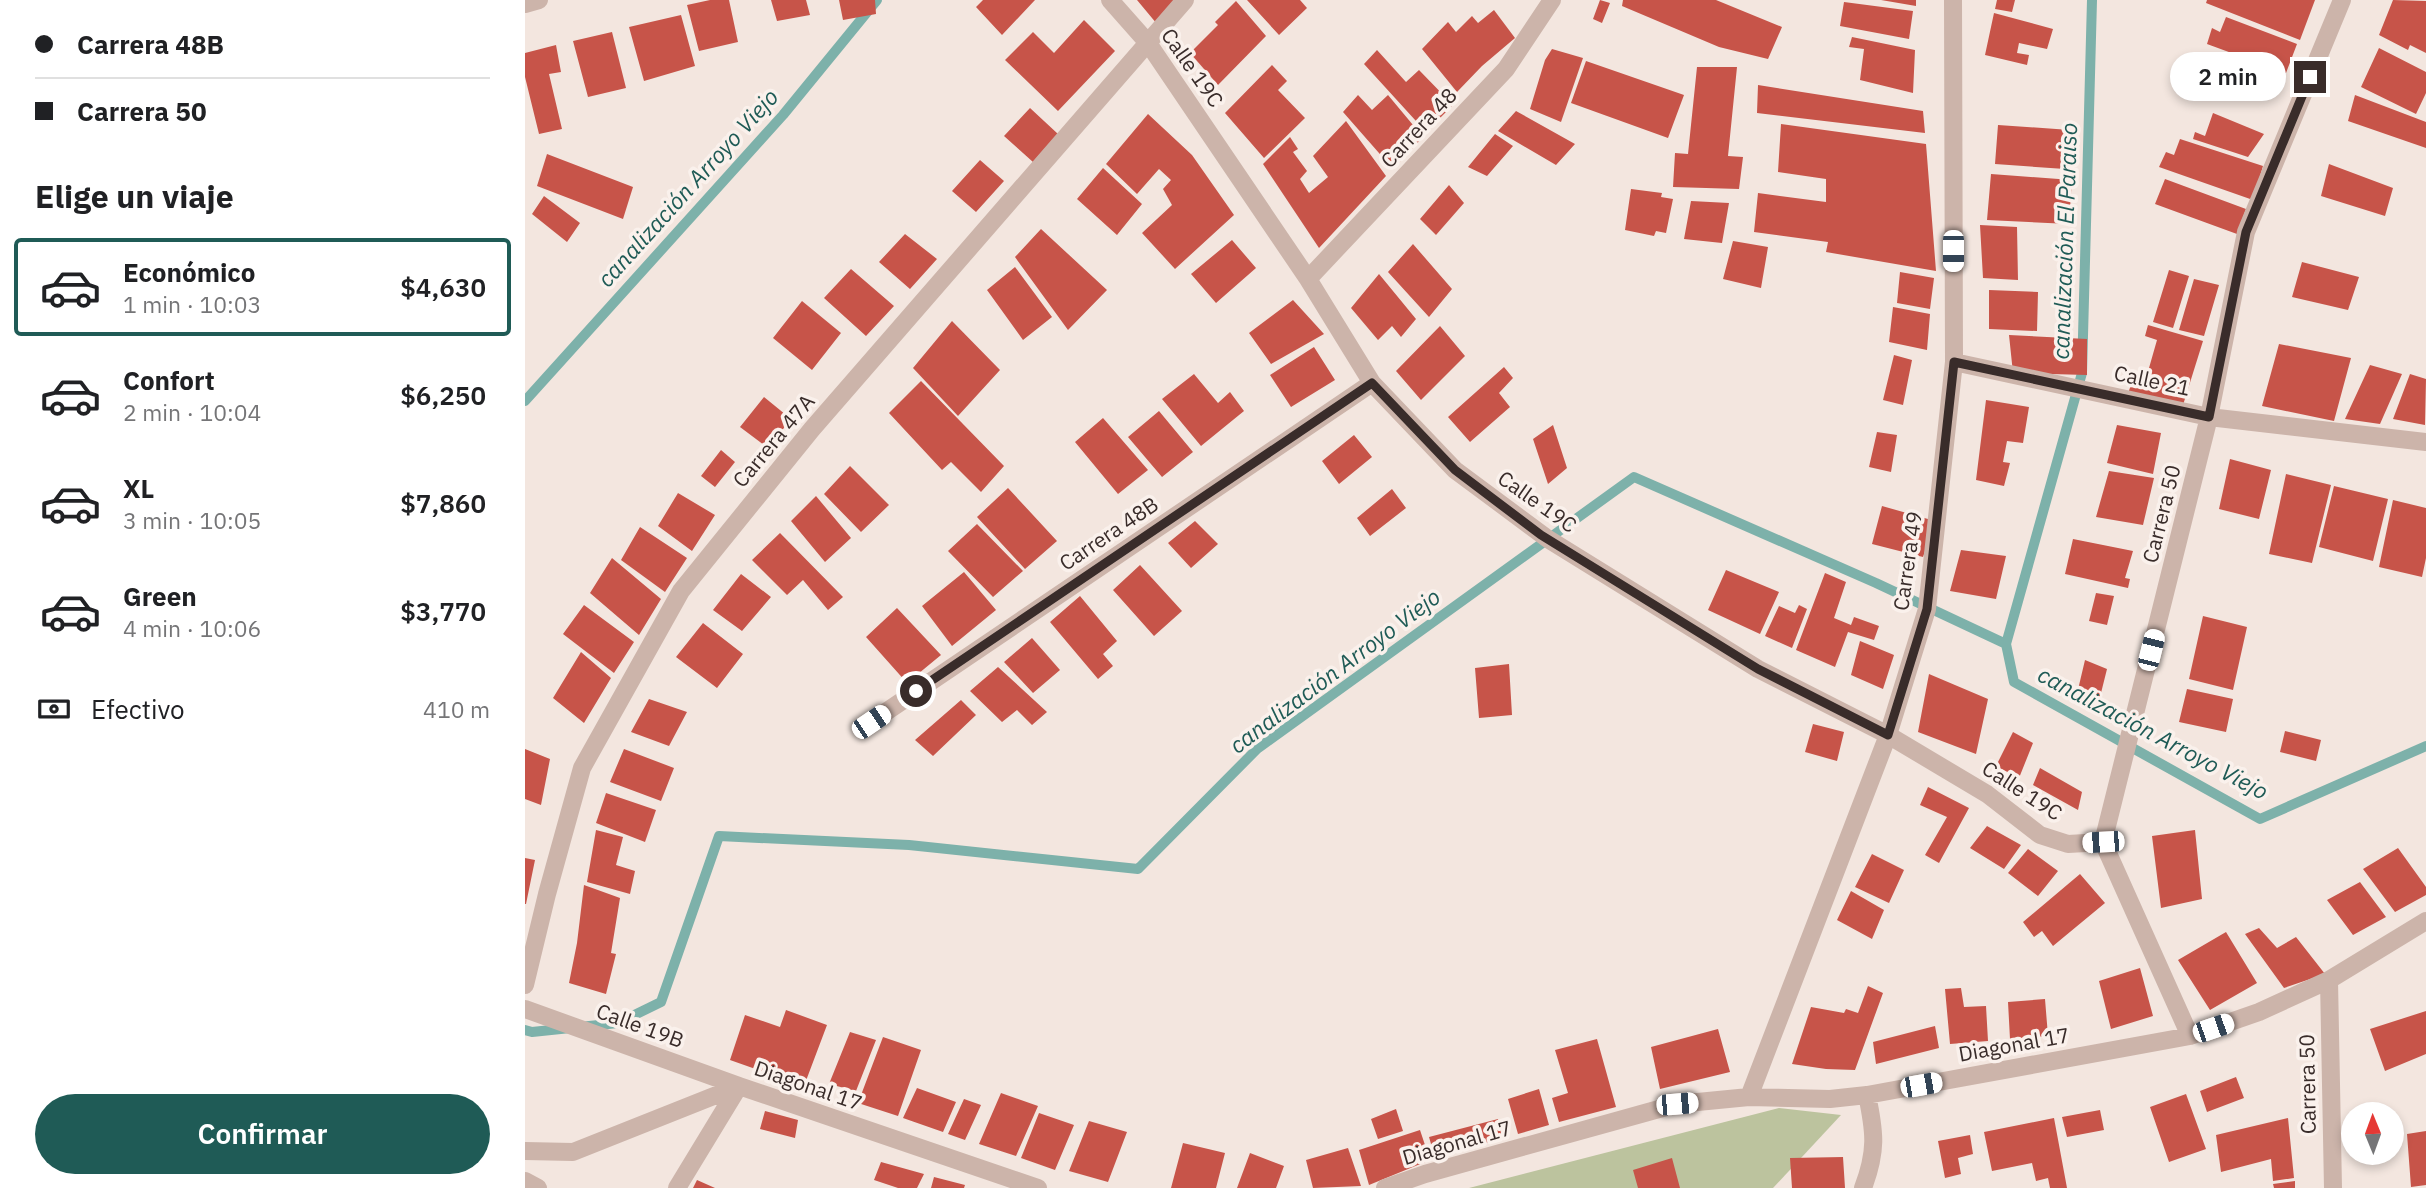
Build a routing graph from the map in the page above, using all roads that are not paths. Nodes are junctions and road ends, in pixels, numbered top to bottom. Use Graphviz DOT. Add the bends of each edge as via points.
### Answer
graph roads {
  1 [pos="539,0"];
  2 [pos="1110,0"];
  3 [pos="1185,0"];
  4 [pos="1552,0"];
  5 [pos="1953,0"];
  6 [pos="2342,0"];
  7 [pos="525,4"];
  8 [pos="1148,43"];
  9 [pos="1308,279"];
  10 [pos="1954,362"];
  11 [pos="1372,383"];
  12 [pos="2209,417"];
  13 [pos="2426,442"];
  14 [pos="871,722"];
  15 [pos="1888,735"];
  16 [pos="2103,842"];
  17 [pos="2426,921"];
  18 [pos="2329,980"];
  19 [pos="525,985"];
  20 [pos="525,1009"];
  21 [pos="2190,1036"];
  22 [pos="739,1086"];
  23 [pos="1867,1095"];
  24 [pos="1749,1097"];
  25 [pos="525,1151"];
  26 [pos="525,1181"];
  27 [pos="1422,1181"];
  28 [pos="538,1188"];
  29 [pos="677,1188"];
  30 [pos="1038,1188"];
  31 [pos="1385,1188"];
  32 [pos="1863,1188"];
  33 [pos="2333,1188"];
  1 -- 7 [label="street"];
  2 -- 8 [label="street, Calle 19C"];
  3 -- 8 [label="street, Carrera 47A"];
  4 -- 9 [label="street, Carrera 48" via="1506,69"];
  5 -- 10 [label="street, Carrera 49"];
  6 -- 12 [label="street, Carrera 50" via="2246,232"];
  8 -- 9 [label="street, Calle 19C"];
  8 -- 19 [label="street, Carrera 47A" via="812,429 681,591 582,768"];
  9 -- 11 [label="street, Calle 19C"];
  10 -- 12 [label="street, Calle 21"];
  10 -- 15 [label="street, Carrera 49" via="1927,609"];
  11 -- 14 [label="street, Carrera 48B"];
  11 -- 15 [label="street, Calle 19C" via="1455,470 1541,535 1758,669"];
  12 -- 13 [label="street, Calle 21"];
  12 -- 16 [label="street, Carrera 50"];
  15 -- 16 [label="street, Calle 19C" via="1987,794 2040,835 2068,844"];
  15 -- 24 [label="street, Carrera 49"];
  16 -- 21 [label="street"];
  17 -- 18 [label="street, Diagonal 17"];
  18 -- 21 [label="street, Diagonal 17" via="2259,1012"];
  18 -- 33 [label="street, Carrera 50"];
  20 -- 22 [label="street, Calle 19B"];
  21 -- 23 [label="street, Diagonal 17"];
  22 -- 25 [label="street, Diagonal 17" via="573,1152"];
  22 -- 29 [label="street"];
  22 -- 30 [label="street, Diagonal 17"];
  23 -- 24 [label="street, Diagonal 17"];
  23 -- 32 [label="street" via="1873,1127 1872,1163"];
  24 -- 27 [label="street, Diagonal 17" via="1677,1104"];
  26 -- 28 [label="street"];
  27 -- 31 [label="street, Diagonal 17"];
}
